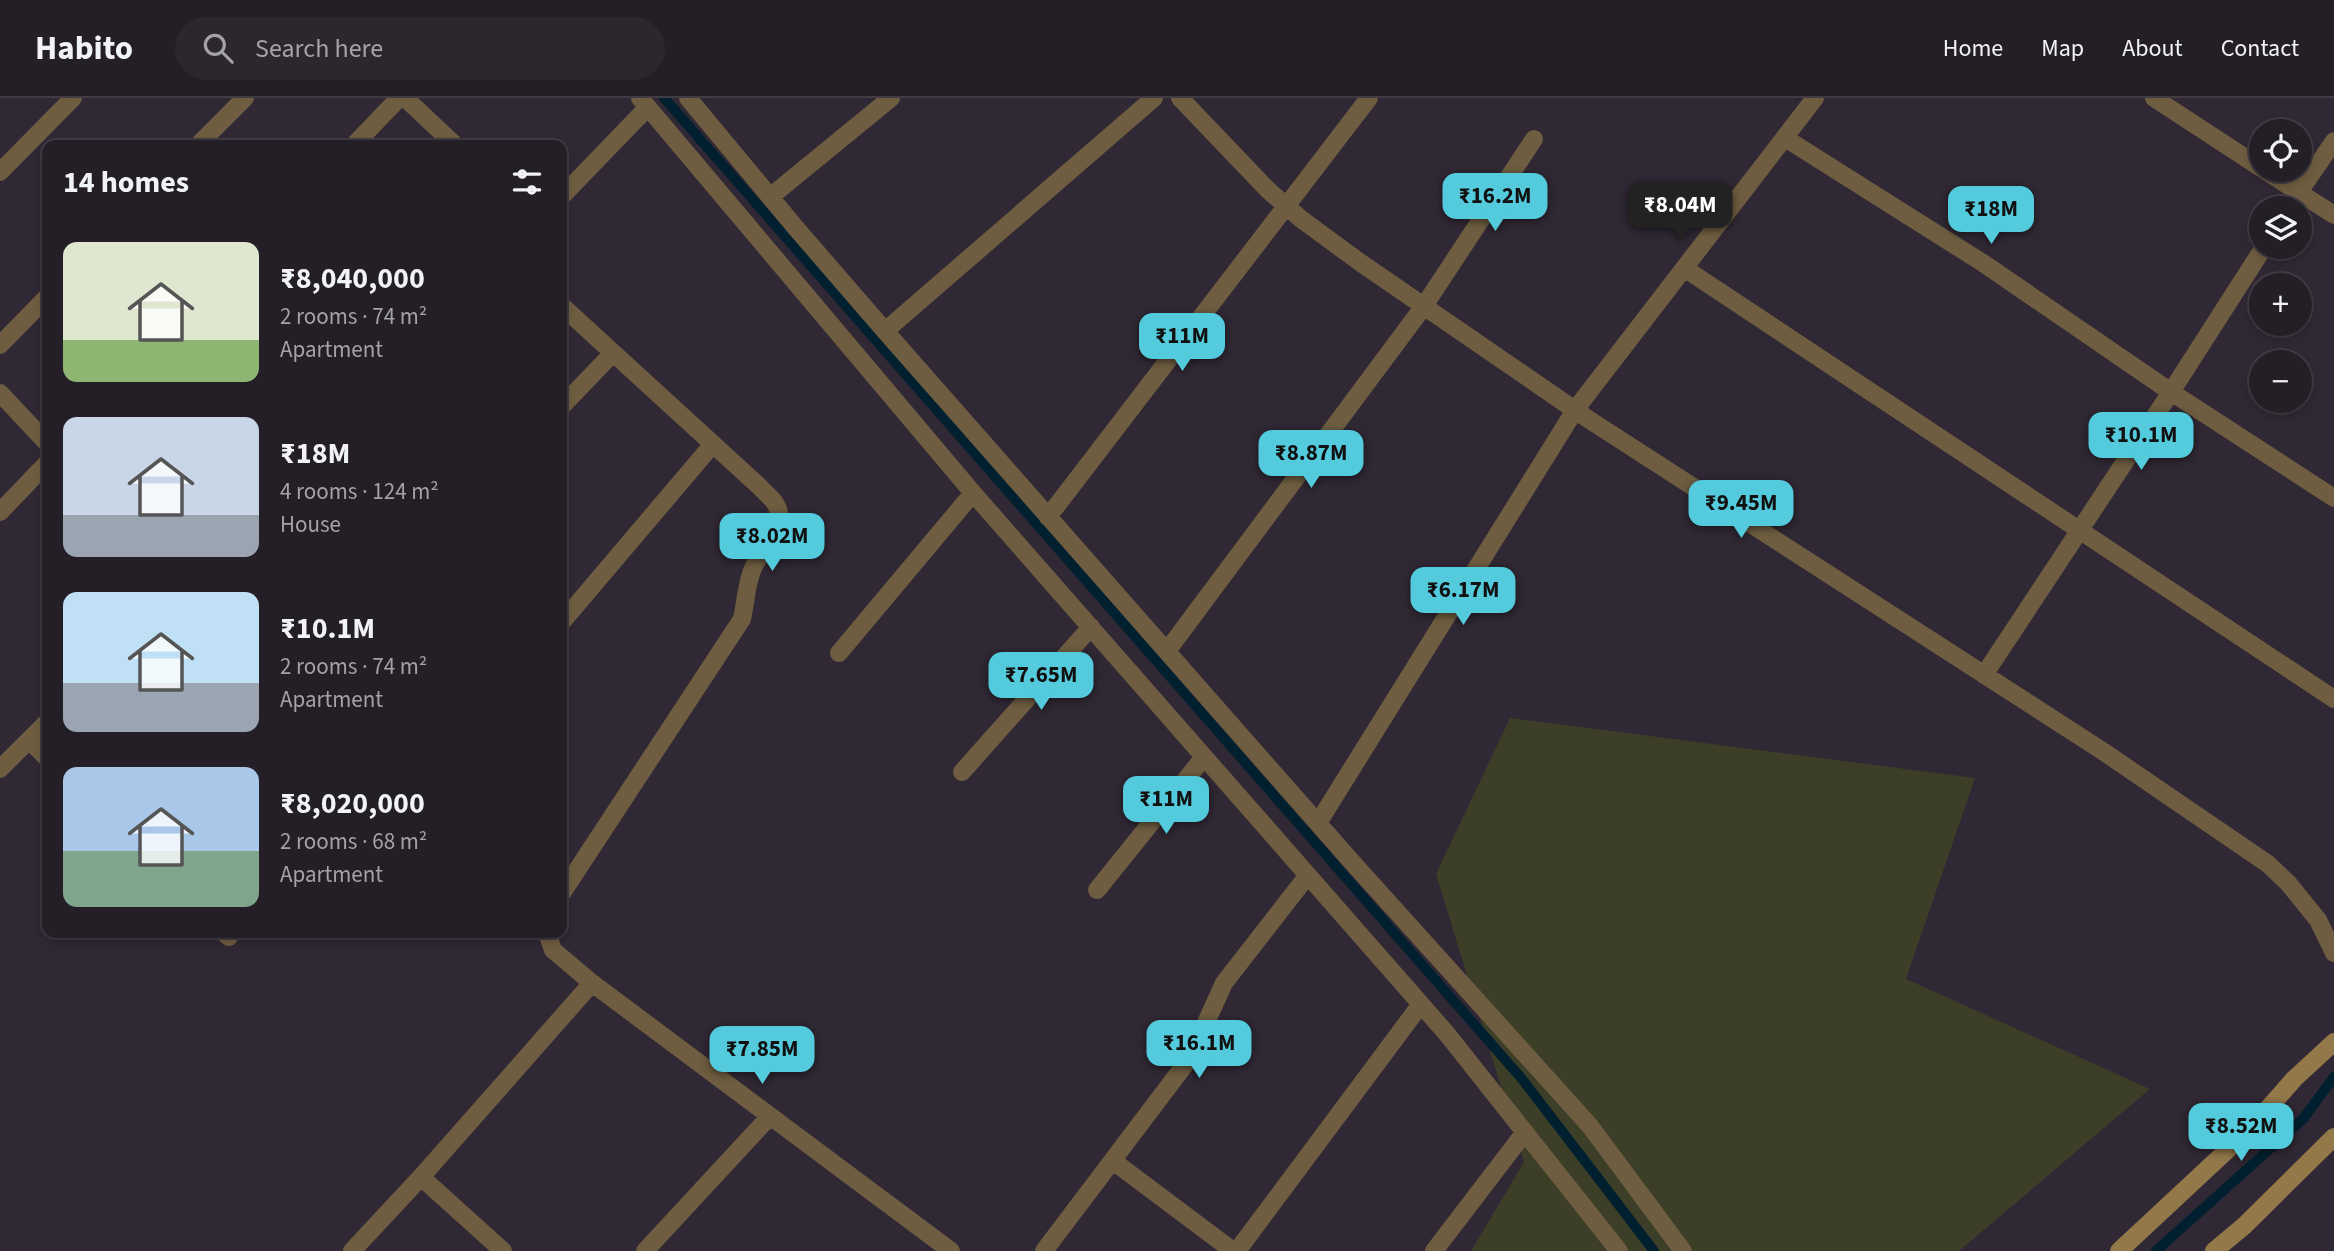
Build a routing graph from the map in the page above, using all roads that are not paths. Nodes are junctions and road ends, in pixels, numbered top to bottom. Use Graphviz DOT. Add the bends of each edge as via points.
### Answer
graph roads {
  1 [pos="73,98"];
  2 [pos="245,98"];
  3 [pos="399,98"];
  4 [pos="405,98"];
  5 [pos="688,98"];
  6 [pos="891,98"];
  7 [pos="1154,98"];
  8 [pos="1180,98"];
  9 [pos="1369,98"];
  10 [pos="1815,98"];
  11 [pos="2154,98"];
  12 [pos="644,102"];
  13 [pos="1785,138"];
  14 [pos="1534,139"];
  15 [pos="203,140"];
  16 [pos="359,140"];
  17 [pos="450,140"];
  18 [pos="2334,141"];
  19 [pos="2249,160"];
  20 [pos="0,172"];
  21 [pos="2283,182"];
  22 [pos="567,190"];
  23 [pos="2298,192"];
  24 [pos="2296,196"];
  25 [pos="770,197"];
  26 [pos="1286,205"];
  27 [pos="2334,215"];
  28 [pos="2255,259"];
  29 [pos="1684,268"];
  30 [pos="42,302"];
  31 [pos="1424,306"];
  32 [pos="567,311"];
  33 [pos="886,331"];
  34 [pos="0,345"];
  35 [pos="613,353"];
  36 [pos="2171,392"];
  37 [pos="0,393"];
  38 [pos="567,401"];
  39 [pos="1576,410"];
  40 [pos="42,438"];
  41 [pos="713,444"];
  42 [pos="42,468"];
  43 [pos="973,493"];
  44 [pos="2334,498"];
  45 [pos="0,512"];
  46 [pos="1048,517"];
  47 [pos="2078,531"];
  48 [pos="567,616"];
  49 [pos="1091,627"];
  50 [pos="1167,651"];
  51 [pos="839,653"];
  52 [pos="1984,675"];
  53 [pos="2334,699"];
  54 [pos="42,727"];
  55 [pos="29,740"];
  56 [pos="42,753"];
  57 [pos="1204,757"];
  58 [pos="0,769"];
  59 [pos="962,772"];
  60 [pos="1318,823"];
  61 [pos="567,871"];
  62 [pos="1308,875"];
  63 [pos="1097,890"];
  64 [pos="549,938"];
  65 [pos="2334,953"];
  66 [pos="592,983"];
  67 [pos="1421,1004"];
  68 [pos="2334,1042"];
  69 [pos="770,1116"];
  70 [pos="1525,1132"];
  71 [pos="2334,1137"];
  72 [pos="1113,1161"];
  73 [pos="421,1177"];
  74 [pos="928,1244"];
  75 [pos="352,1251"];
  76 [pos="503,1251"];
  77 [pos="645,1251"];
  78 [pos="951,1251"];
  79 [pos="1044,1251"];
  80 [pos="1235,1251"];
  81 [pos="1434,1251"];
  82 [pos="1619,1251"];
  83 [pos="1684,1251"];
  84 [pos="2119,1251"];
  85 [pos="2214,1251"];
  1 -- 20 [label="street"];
  2 -- 15 [label="street"];
  3 -- 16 [label="street"];
  4 -- 17 [label="street"];
  5 -- 25 [label="street"];
  6 -- 25 [label="street"];
  7 -- 33 [label="street"];
  8 -- 26 [label="street"];
  9 -- 26 [label="street"];
  10 -- 13 [label="street"];
  11 -- 19 [label="street"];
  12 -- 22 [label="street"];
  12 -- 43 [label="street"];
  13 -- 29 [label="street"];
  13 -- 36 [label="street" via="1983,263"];
  14 -- 31 [label="street"];
  18 -- 23 [label="street"];
  21 -- 23 [label="street"];
  23 -- 24 [label="street"];
  23 -- 27 [label="street"];
  25 -- 33 [label="street"];
  26 -- 31 [label="street"];
  26 -- 46 [label="street"];
  28 -- 36 [label="street"];
  29 -- 39 [label="street"];
  29 -- 47 [label="street"];
  30 -- 34 [label="street"];
  31 -- 39 [label="street"];
  31 -- 50 [label="street"];
  32 -- 35 [label="street"];
  33 -- 46 [label="street"];
  35 -- 38 [label="street"];
  35 -- 41 [label="street"];
  36 -- 44 [label="street"];
  36 -- 47 [label="street"];
  37 -- 40 [label="street"];
  39 -- 52 [label="street"];
  39 -- 60 [label="street"];
  41 -- 48 [label="street"];
  41 -- 61 [label="street" via="776,504 779,523 754,565 742,619"];
  42 -- 45 [label="street"];
  43 -- 49 [label="street"];
  43 -- 51 [label="street"];
  46 -- 50 [label="street"];
  47 -- 52 [label="street"];
  47 -- 53 [label="street"];
  49 -- 57 [label="street"];
  49 -- 59 [label="street"];
  50 -- 60 [label="street"];
  52 -- 65 [label="street" via="2268,864 2318,920"];
  54 -- 55 [label="street"];
  55 -- 56 [label="street"];
  55 -- 58 [label="street"];
  57 -- 62 [label="street"];
  57 -- 63 [label="street"];
  60 -- 83 [label="street" via="1590,1126"];
  62 -- 67 [label="street"];
  62 -- 72 [label="street" via="1224,983 1190,1058"];
  64 -- 66 [label="street" via="553,950"];
  66 -- 69 [label="street"];
  66 -- 73 [label="street"];
  67 -- 70 [label="street"];
  67 -- 80 [label="street"];
  68 -- 84 [label="street" via="2251,1128"];
  69 -- 74 [label="street"];
  69 -- 77 [label="street"];
  70 -- 81 [label="street"];
  70 -- 82 [label="street"];
  71 -- 85 [label="street"];
  72 -- 79 [label="street"];
  72 -- 80 [label="street"];
  73 -- 75 [label="street"];
  73 -- 76 [label="street"];
  74 -- 78 [label="street"];
}
